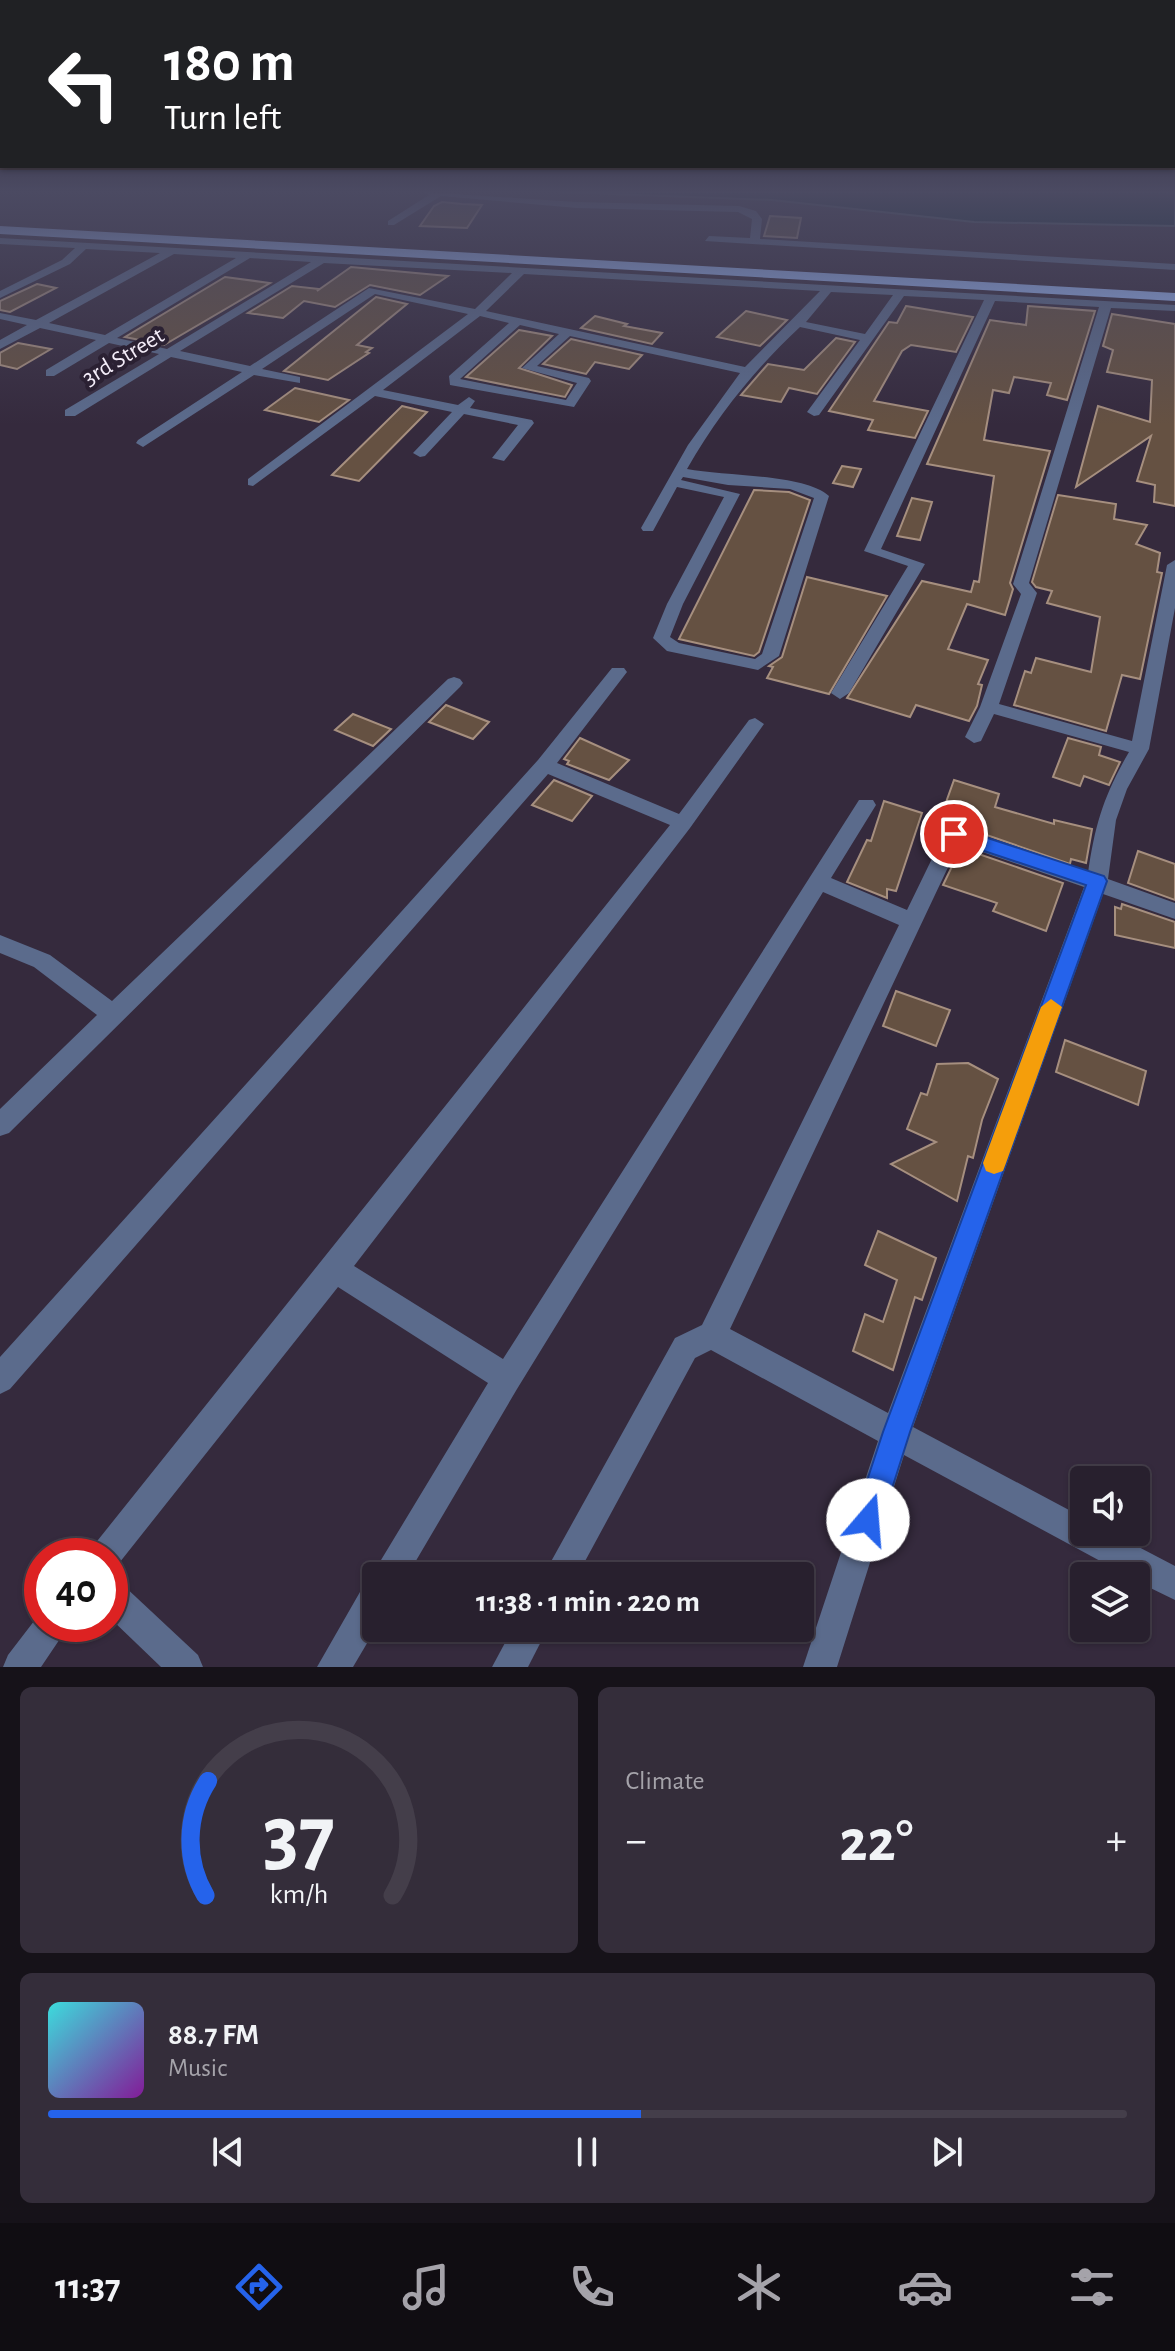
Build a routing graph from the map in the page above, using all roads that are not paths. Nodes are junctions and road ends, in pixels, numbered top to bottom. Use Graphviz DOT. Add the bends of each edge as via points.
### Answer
graph roads {
  1 [pos="50,270"];
  2 [pos="137,270"];
  3 [pos="224,270"];
  4 [pos="305,270"];
  5 [pos="499,270"];
  6 [pos="698,270"];
  7 [pos="900,270"];
  8 [pos="521,271"];
  9 [pos="1175,285"];
  10 [pos="825,293"];
  11 [pos="0,295"];
  12 [pos="898,297"];
  13 [pos="991,297"];
  14 [pos="1175,297"];
  15 [pos="1106,304"];
  16 [pos="1175,308"];
  17 [pos="984,312"];
  18 [pos="477,313"];
  19 [pos="0,316"];
  20 [pos="38,323"];
  21 [pos="796,323"];
  22 [pos="514,324"];
  23 [pos="564,335"];
  24 [pos="867,338"];
  25 [pos="106,341"];
  26 [pos="0,345"];
  27 [pos="168,354"];
  28 [pos="252,371"];
  29 [pos="748,371"];
  30 [pos="50,373"];
  31 [pos="296,380"];
  32 [pos="373,392"];
  33 [pos="474,395"];
  34 [pos="463,409"];
  35 [pos="539,410"];
  36 [pos="814,412"];
  37 [pos="70,413"];
  38 [pos="527,423"];
  39 [pos="143,443"];
  40 [pos="420,453"];
  41 [pos="499,458"];
  42 [pos="675,477"];
  43 [pos="253,482"];
  44 [pos="648,528"];
  45 [pos="1175,565"];
  46 [pos="1169,634"];
  47 [pos="618,672"];
  48 [pos="454,683"];
  49 [pos="840,693"];
  50 [pos="989,707"];
  51 [pos="755,724"];
  52 [pos="974,737"];
  53 [pos="1140,749"];
  54 [pos="545,765"];
  55 [pos="866,805"];
  56 [pos="683,823"];
  57 [pos="818,881"];
  58 [pos="1097,881"];
  59 [pos="1175,911"];
  60 [pos="912,921"];
  61 [pos="0,944"];
  62 [pos="114,1015"];
  63 [pos="0,1125"];
  64 [pos="335,1269"];
  65 [pos="712,1335"];
  66 [pos="0,1379"];
  67 [pos="507,1379"];
  68 [pos="896,1432"];
  69 [pos="119,1538"];
  70 [pos="397,1562"];
  71 [pos="567,1562"];
  72 [pos="1175,1584"];
  73 [pos="128,1613"];
  74 [pos="362,1620"];
  75 [pos="39,1642"];
  76 [pos="523,1642"];
  77 [pos="20,1667"];
  78 [pos="186,1667"];
  79 [pos="334,1667"];
  80 [pos="509,1667"];
  81 [pos="820,1667"];
  1 -- 11 [label="street"];
  2 -- 20 [label="street"];
  3 -- 25 [label="street"];
  4 -- 27 [label="street, 3rd Street"];
  5 -- 8 [label="street"];
  6 -- 14 [label="highway"];
  7 -- 9 [label="highway"];
  8 -- 10 [label="street"];
  8 -- 18 [label="street"];
  10 -- 12 [label="street"];
  10 -- 21 [label="street"];
  12 -- 13 [label="street"];
  12 -- 17 [label="street"];
  12 -- 24 [label="street"];
  13 -- 15 [label="street"];
  13 -- 17 [label="street"];
  15 -- 16 [label="street"];
  15 -- 50 [label="street" via="1021,584 1029,593"];
  17 -- 49 [label="street" via="872,551 917,564"];
  18 -- 22 [label="street"];
  18 -- 28 [label="street" via="373,290"];
  18 -- 32 [label="street"];
  19 -- 20 [label="street"];
  20 -- 25 [label="street"];
  20 -- 26 [label="street"];
  21 -- 24 [label="street"];
  21 -- 29 [label="street"];
  22 -- 23 [label="street"];
  22 -- 23 [label="street" via="454,382 569,404 585,381 528,368"];
  23 -- 29 [label="street"];
  24 -- 36 [label="street"];
  25 -- 27 [label="street"];
  25 -- 30 [label="street"];
  27 -- 28 [label="street"];
  27 -- 37 [label="street, 3rd Street"];
  28 -- 31 [label="street"];
  28 -- 39 [label="street"];
  29 -- 42 [label="street"];
  32 -- 34 [label="street"];
  32 -- 43 [label="street"];
  33 -- 34 [label="street"];
  34 -- 38 [label="street"];
  34 -- 40 [label="street"];
  35 -- 38 [label="street"];
  38 -- 41 [label="street"];
  42 -- 42 [label="street" via="783,482 822,496 770,656 758,665 687,651 661,638 733,494"];
  42 -- 44 [label="street"];
  45 -- 46 [label="street"];
  46 -- 53 [label="street"];
  47 -- 54 [label="street"];
  48 -- 62 [label="street"];
  50 -- 52 [label="street"];
  50 -- 53 [label="street"];
  51 -- 56 [label="street"];
  53 -- 58 [label="street" via="1106,820"];
  54 -- 56 [label="street"];
  54 -- 66 [label="street"];
  55 -- 57 [label="street"];
  56 -- 64 [label="street"];
  57 -- 60 [label="street"];
  57 -- 67 [label="street"];
  58 -- 59 [label="street"];
  58 -- 60 [label="street" via="954,834"];
  58 -- 68 [label="street"];
  60 -- 65 [label="street"];
  61 -- 62 [label="street" via="42,961"];
  62 -- 63 [label="street"];
  64 -- 67 [label="street"];
  64 -- 69 [label="street"];
  65 -- 68 [label="street"];
  65 -- 71 [label="street" via="685,1348"];
  67 -- 70 [label="street"];
  68 -- 72 [label="street"];
  68 -- 81 [label="street"];
  73 -- 78 [label="street"];
  74 -- 79 [label="street"];
  75 -- 77 [label="street"];
  76 -- 80 [label="street"];
}
